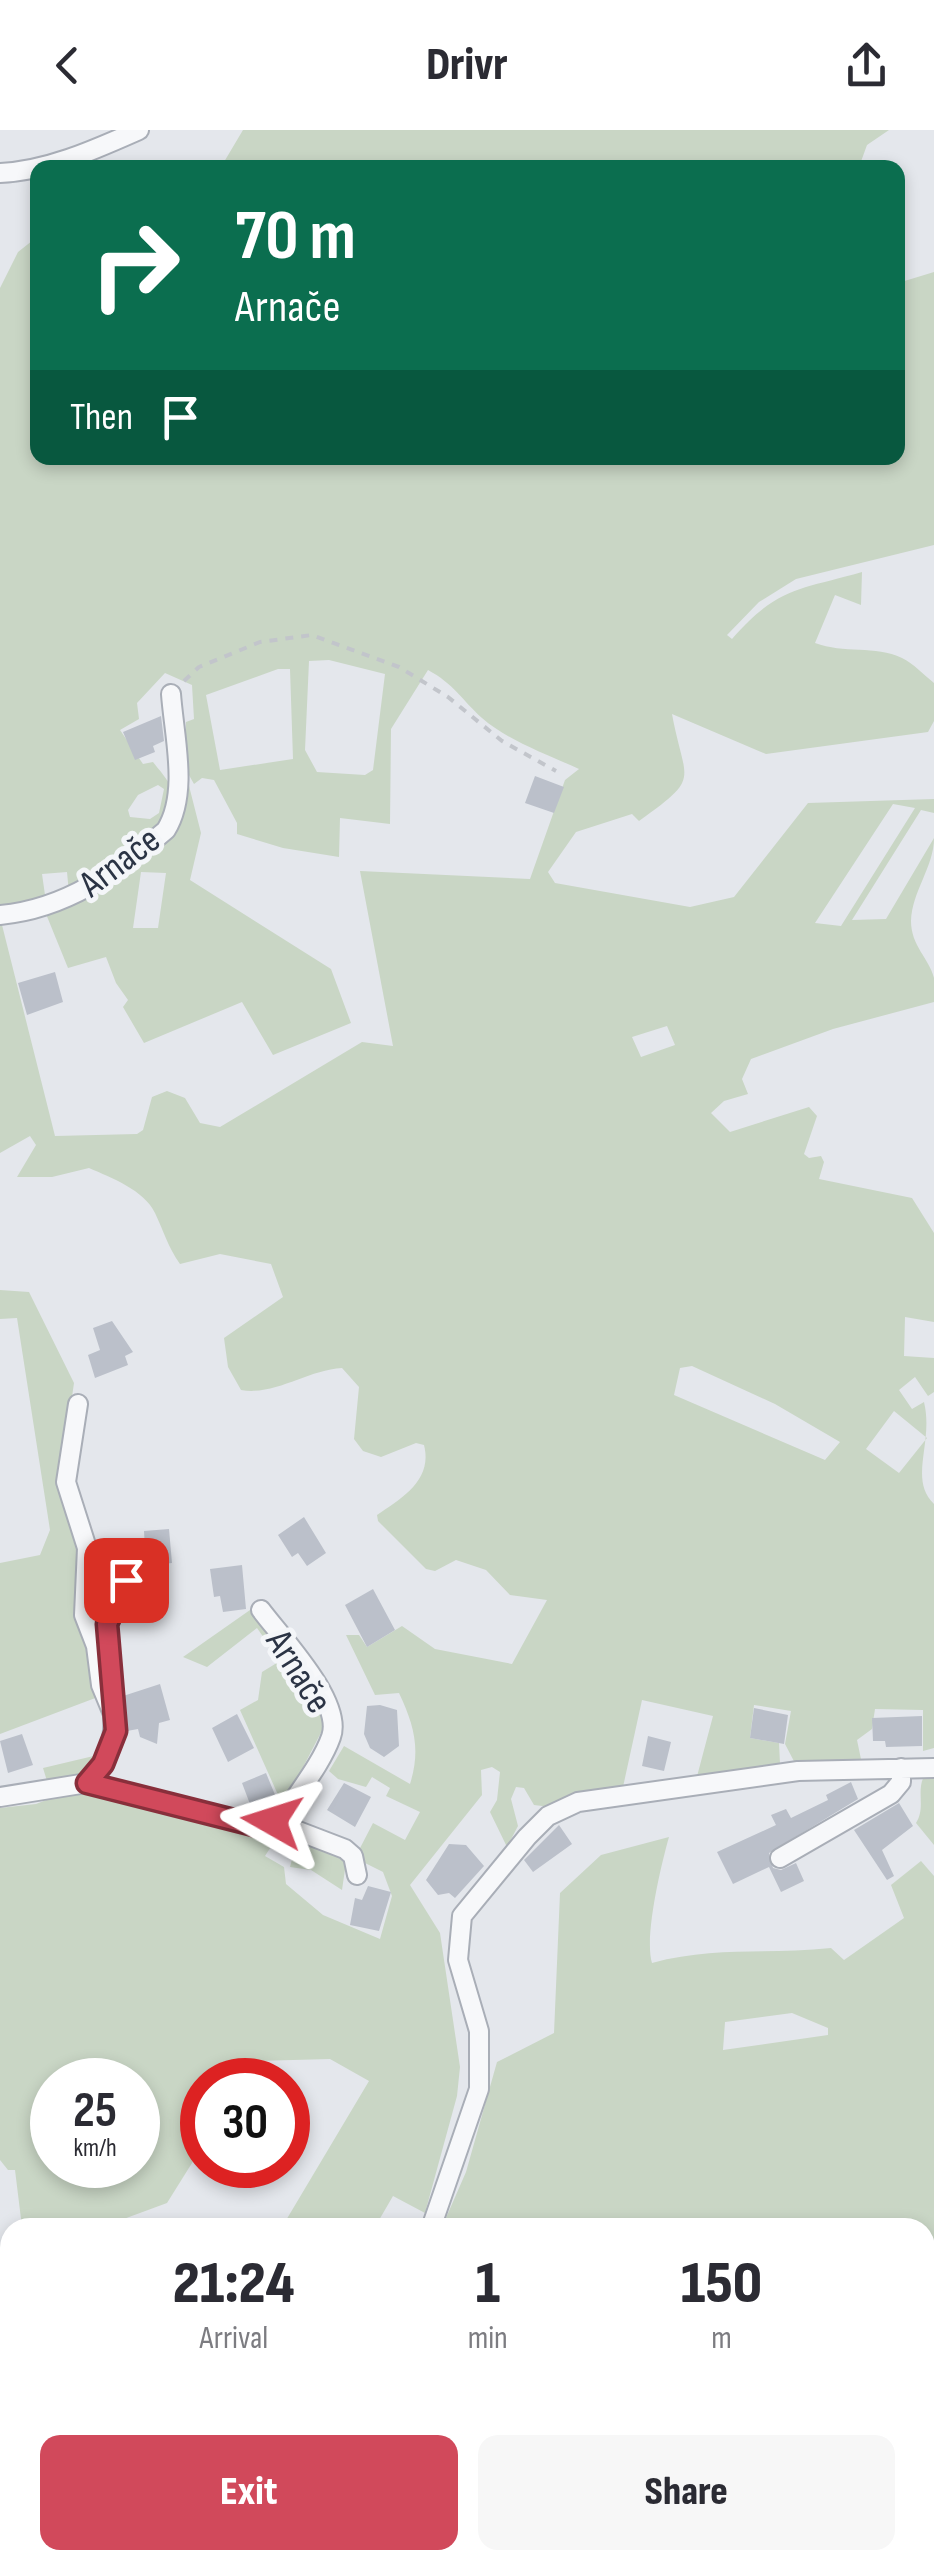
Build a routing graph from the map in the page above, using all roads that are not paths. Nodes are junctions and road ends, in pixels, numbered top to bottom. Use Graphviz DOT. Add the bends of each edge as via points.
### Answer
graph roads {
  1 [pos="139,130"];
  2 [pos="61,160"];
  3 [pos="30,169"];
  4 [pos="0,173"];
  5 [pos="171,694"];
  6 [pos="0,915"];
  7 [pos="78,1404"];
  8 [pos="126,1580"];
  9 [pos="261,1610"];
  10 [pos="113,1714"];
  11 [pos="901,1768"];
  12 [pos="934,1768"];
  13 [pos="87,1783"];
  14 [pos="0,1797"];
  15 [pos="272,1821"];
  16 [pos="780,1858"];
  17 [pos="357,1875"];
  18 [pos="434,2218"];
  1 -- 2 [label="street"];
  3 -- 4 [label="street"];
  5 -- 6 [label="street, Arnače" via="177,792 176,814 166,830 69,898"];
  7 -- 10 [label="street" via="66,1482 87,1548 84,1615"];
  8 -- 10 [label="street" via="107,1624"];
  9 -- 15 [label="street, Arnače" via="304,1664 334,1718 331,1737 282,1818"];
  10 -- 13 [label="street" via="116,1731"];
  11 -- 12 [label="street"];
  11 -- 16 [label="street" via="901,1782 890,1794"];
  11 -- 18 [label="street" via="798,1771 636,1792 578,1802 548,1816 462,1916 458,1960 479,2031 479,2089"];
  13 -- 14 [label="street"];
  13 -- 15 [label="street" via="257,1826"];
  15 -- 17 [label="street" via="345,1850"];
}
